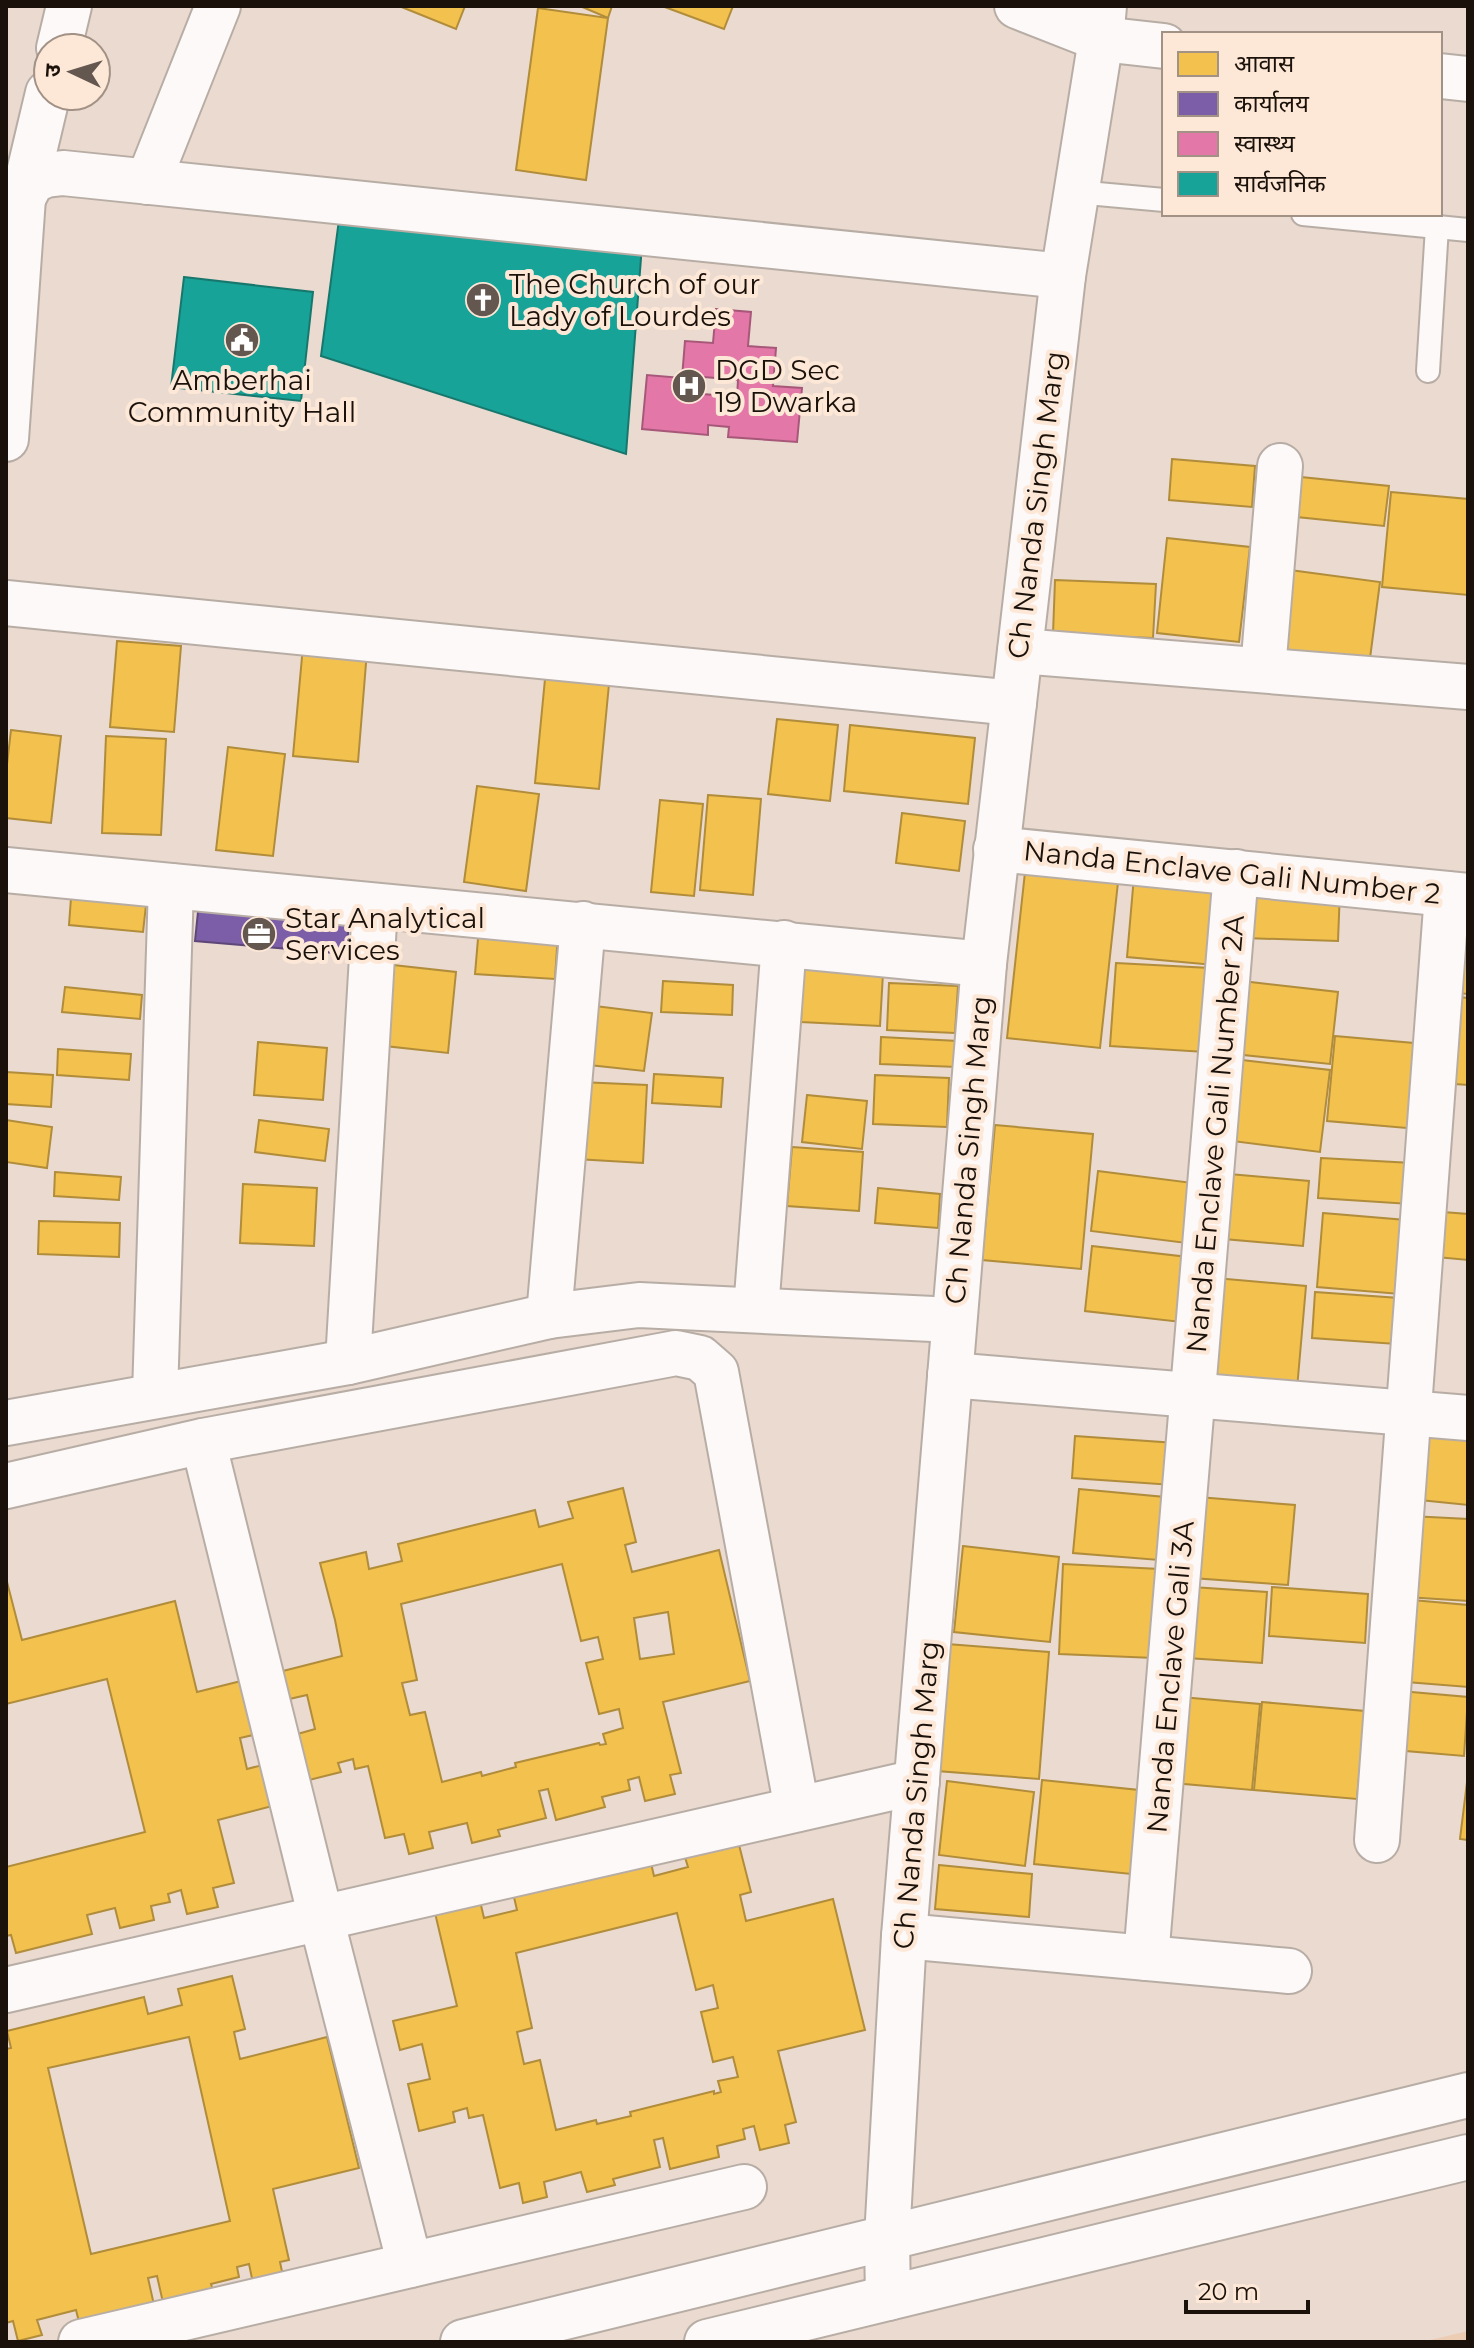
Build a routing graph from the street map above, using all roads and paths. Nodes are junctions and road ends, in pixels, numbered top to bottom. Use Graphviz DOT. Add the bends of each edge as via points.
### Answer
graph roads {
  1 [pos="69,6"];
  2 [pos="218,6"];
  3 [pos="1017,6"];
  4 [pos="1102,23"];
  5 [pos="63,32"];
  6 [pos="1162,45"];
  7 [pos="1442,76"];
  8 [pos="1468,79"];
  9 [pos="43,112"];
  10 [pos="148,182"];
  11 [pos="1076,192"];
  12 [pos="23,198"];
  13 [pos="1162,200"];
  14 [pos="1324,216"];
  15 [pos="1437,227"];
  16 [pos="1468,230"];
  17 [pos="1063,276"];
  18 [pos="1428,371"];
  19 [pos="7,416"];
  20 [pos="1280,466"];
  21 [pos="6,603"];
  22 [pos="1020,651"];
  23 [pos="1263,670"];
  24 [pos="1468,687"];
  25 [pos="1014,703"];
  26 [pos="996,849"];
  27 [pos="6,870"];
  28 [pos="1236,872"];
  29 [pos="171,886"];
  30 [pos="1458,895"];
  31 [pos="375,906"];
  32 [pos="583,924"];
  33 [pos="784,943"];
  34 [pos="984,964"];
  35 [pos="756,1310"];
  36 [pos="549,1316"];
  37 [pos="954,1320"];
  38 [pos="348,1362"];
  39 [pos="950,1375"];
  40 [pos="155,1395"];
  41 [pos="1193,1395"];
  42 [pos="1409,1413"];
  43 [pos="1468,1418"];
  44 [pos="6,1423"];
  45 [pos="203,1441"];
  46 [pos="6,1486"];
  47 [pos="917,1782"];
  48 [pos="797,1809"];
  49 [pos="1377,1840"];
  50 [pos="321,1918"];
  51 [pos="904,1936"];
  52 [pos="1146,1958"];
  53 [pos="1289,1971"];
  54 [pos="6,1990"];
  55 [pos="1468,2095"];
  56 [pos="1468,2157"];
  57 [pos="744,2187"];
  58 [pos="887,2238"];
  59 [pos="410,2265"];
  60 [pos="888,2298"];
  61 [pos="81,2342"];
  62 [pos="463,2342"];
  63 [pos="707,2342"];
  1 -- 5 [label="street"];
  2 -- 10 [label="street"];
  3 -- 4 [label="street"];
  4 -- 6 [label="street"];
  4 -- 11 [label="street, Ch Nanda Singh Marg"];
  7 -- 8 [label="street"];
  9 -- 12 [label="street"];
  10 -- 12 [label="street" via="46,175 32,181"];
  10 -- 17 [label="street"];
  11 -- 13 [label="lane"];
  11 -- 17 [label="street, Ch Nanda Singh Marg"];
  12 -- 19 [label="street"];
  14 -- 15 [label="lane"];
  15 -- 16 [label="lane"];
  15 -- 18 [label="lane"];
  17 -- 22 [label="street, Ch Nanda Singh Marg"];
  20 -- 23 [label="street"];
  21 -- 25 [label="street"];
  22 -- 23 [label="street"];
  22 -- 25 [label="street, Ch Nanda Singh Marg"];
  23 -- 24 [label="street"];
  25 -- 26 [label="street, Ch Nanda Singh Marg"];
  26 -- 28 [label="street, Nanda Enclave Gali Number 2"];
  26 -- 34 [label="street, Ch Nanda Singh Marg"];
  27 -- 29 [label="street"];
  28 -- 30 [label="street, Nanda Enclave Gali Number 2"];
  28 -- 41 [label="street, Nanda Enclave Gali Number 2A"];
  29 -- 31 [label="street"];
  29 -- 40 [label="street"];
  30 -- 42 [label="street"];
  31 -- 32 [label="street"];
  31 -- 38 [label="street"];
  32 -- 33 [label="street"];
  32 -- 36 [label="street"];
  33 -- 34 [label="street"];
  33 -- 35 [label="street"];
  34 -- 37 [label="street, Ch Nanda Singh Marg"];
  35 -- 36 [label="street" via="639,1305"];
  35 -- 37 [label="street"];
  36 -- 38 [label="street"];
  37 -- 39 [label="street, Ch Nanda Singh Marg"];
  38 -- 40 [label="street"];
  39 -- 41 [label="street"];
  39 -- 47 [label="street, Ch Nanda Singh Marg"];
  40 -- 44 [label="street"];
  41 -- 42 [label="street"];
  41 -- 52 [label="street, Nanda Enclave Gali 3A"];
  42 -- 43 [label="street"];
  42 -- 49 [label="street"];
  45 -- 46 [label="street"];
  45 -- 48 [label="street" via="676,1353 700,1358 716,1372"];
  45 -- 50 [label="street"];
  47 -- 48 [label="street"];
  47 -- 51 [label="street, Ch Nanda Singh Marg"];
  48 -- 50 [label="street"];
  50 -- 54 [label="street"];
  50 -- 59 [label="street"];
  51 -- 52 [label="street"];
  51 -- 58 [label="street, Ch Nanda Singh Marg"];
  52 -- 53 [label="street"];
  55 -- 58 [label="street"];
  56 -- 60 [label="street"];
  57 -- 59 [label="street"];
  58 -- 60 [label="street, Ch Nanda Singh Marg"];
  58 -- 62 [label="street"];
  59 -- 61 [label="street"];
  60 -- 63 [label="street"];
}
